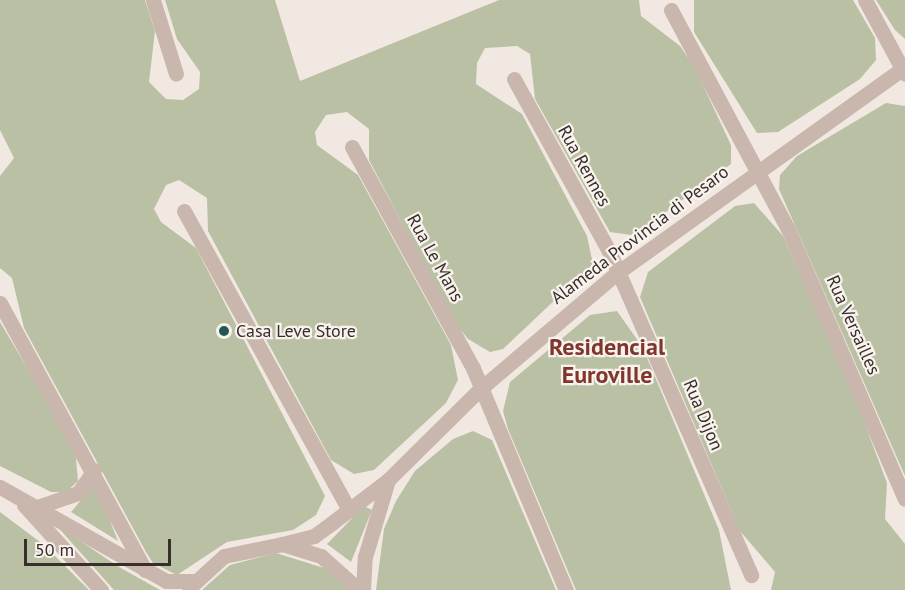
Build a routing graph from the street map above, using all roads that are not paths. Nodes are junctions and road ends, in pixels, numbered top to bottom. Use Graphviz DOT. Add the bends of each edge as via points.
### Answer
graph roads {
  1 [pos="153,0"];
  2 [pos="865,0"];
  3 [pos="671,9"];
  4 [pos="904,70"];
  5 [pos="176,74"];
  6 [pos="514,79"];
  7 [pos="352,147"];
  8 [pos="756,172"];
  9 [pos="184,211"];
  10 [pos="617,273"];
  11 [pos="0,303"];
  12 [pos="480,389"];
  13 [pos="94,470"];
  14 [pos="388,480"];
  15 [pos="0,487"];
  16 [pos="18,498"];
  17 [pos="905,499"];
  18 [pos="37,507"];
  19 [pos="349,510"];
  20 [pos="282,544"];
  21 [pos="144,570"];
  22 [pos="751,575"];
  23 [pos="191,585"];
  24 [pos="102,590"];
  25 [pos="361,590"];
  26 [pos="566,590"];
  1 -- 5 [label="street"];
  2 -- 4 [label="street"];
  3 -- 8 [label="street, Rua Versailles"];
  4 -- 8 [label="street, Alameda Provincia di Pesaro"];
  6 -- 10 [label="street, Rua Rennes"];
  7 -- 12 [label="street, Rua Le Mans"];
  8 -- 10 [label="street, Alameda Provincia di Pesaro"];
  8 -- 17 [label="street, Rua Versailles" via="798,250"];
  9 -- 19 [label="street"];
  10 -- 12 [label="street, Alameda Provincia di Pesaro"];
  10 -- 22 [label="street, Rua Dijon"];
  11 -- 13 [label="street"];
  12 -- 14 [label="street, Alameda Provincia di Pesaro"];
  12 -- 26 [label="street, Rua Le Mans"];
  13 -- 18 [label="street" via="78,493"];
  13 -- 21 [label="street"];
  14 -- 19 [label="street, Alameda Provincia di Pesaro"];
  14 -- 25 [label="street, Alameda Provincia di Pesaro" via="365,557"];
  15 -- 16 [label="street"];
  16 -- 18 [label="street"];
  16 -- 24 [label="street"];
  18 -- 21 [label="street"];
  19 -- 20 [label="street, Alameda Provincia di Pesaro" via="314,536"];
  20 -- 23 [label="street" via="243,548"];
  20 -- 25 [label="street" via="321,556"];
  21 -- 23 [label="street" via="166,581"];
}
